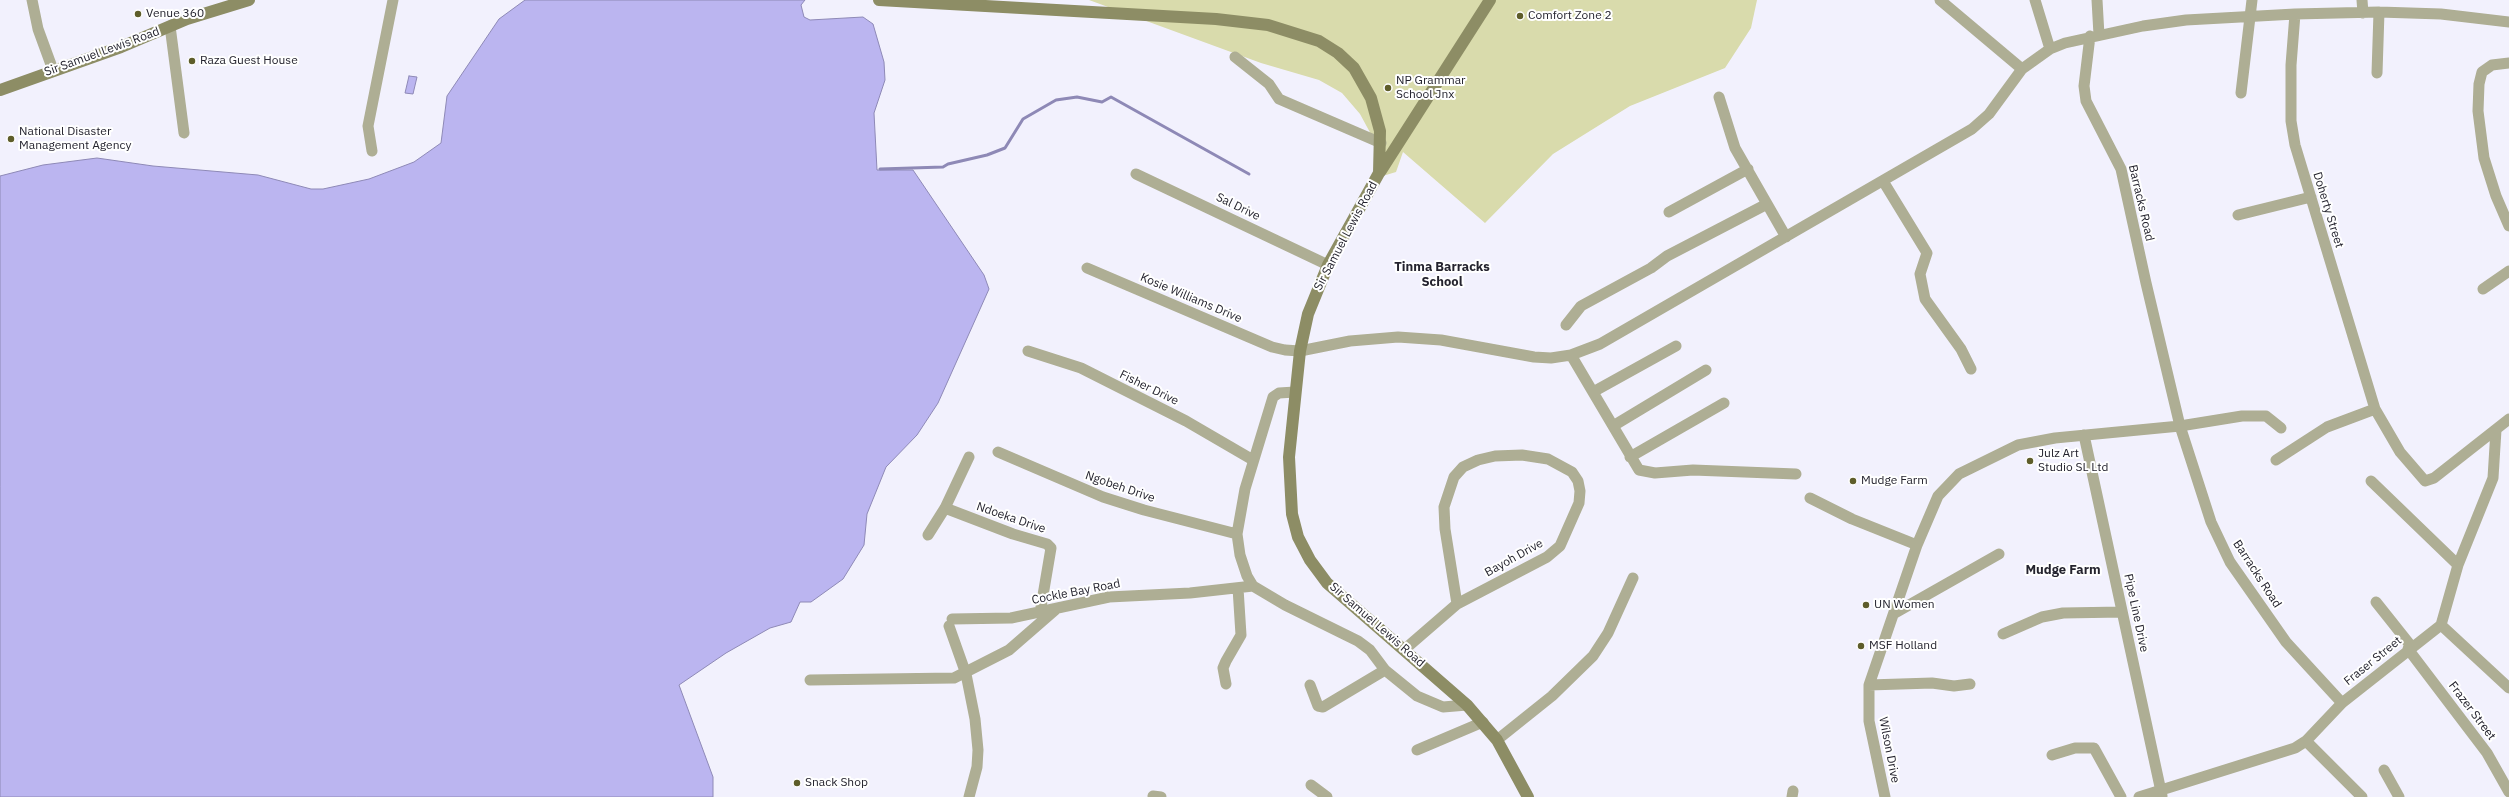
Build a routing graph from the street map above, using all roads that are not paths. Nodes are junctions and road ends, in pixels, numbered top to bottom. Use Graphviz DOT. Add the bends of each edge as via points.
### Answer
graph roads {
  1 [pos="32,0"];
  2 [pos="249,0"];
  3 [pos="393,0"];
  4 [pos="879,0"];
  5 [pos="1490,0"];
  6 [pos="1940,0"];
  7 [pos="2036,0"];
  8 [pos="2096,0"];
  9 [pos="2252,0"];
  10 [pos="2362,0"];
  11 [pos="2379,12"];
  12 [pos="2363,13"];
  13 [pos="2295,14"];
  14 [pos="2252,18"];
  15 [pos="2509,22"];
  16 [pos="170,26"];
  17 [pos="2094,36"];
  18 [pos="2050,50"];
  19 [pos="1235,57"];
  20 [pos="2509,62"];
  21 [pos="53,70"];
  22 [pos="2022,70"];
  23 [pos="2376,73"];
  24 [pos="0,90"];
  25 [pos="2241,93"];
  26 [pos="1719,97"];
  27 [pos="1380,131"];
  28 [pos="184,133"];
  29 [pos="1404,135"];
  30 [pos="1381,143"];
  31 [pos="372,151"];
  32 [pos="1748,169"];
  33 [pos="1379,173"];
  34 [pos="1136,174"];
  35 [pos="1883,181"];
  36 [pos="2311,197"];
  37 [pos="1767,204"];
  38 [pos="1669,212"];
  39 [pos="2238,215"];
  40 [pos="2509,226"];
  41 [pos="1786,237"];
  42 [pos="1328,265"];
  43 [pos="1087,268"];
  44 [pos="2509,271"];
  45 [pos="2482,289"];
  46 [pos="1566,325"];
  47 [pos="1676,346"];
  48 [pos="1028,351"];
  49 [pos="1300,351"];
  50 [pos="1572,355"];
  51 [pos="1971,369"];
  52 [pos="1706,370"];
  53 [pos="1295,392"];
  54 [pos="1593,392"];
  55 [pos="1724,403"];
  56 [pos="2375,409"];
  57 [pos="2509,419"];
  58 [pos="1612,426"];
  59 [pos="2180,426"];
  60 [pos="2281,428"];
  61 [pos="2496,430"];
  62 [pos="2084,435"];
  63 [pos="998,452"];
  64 [pos="969,457"];
  65 [pos="1630,457"];
  66 [pos="1253,460"];
  67 [pos="2276,460"];
  68 [pos="1796,474"];
  69 [pos="2371,481"];
  70 [pos="1810,498"];
  71 [pos="945,508"];
  72 [pos="1237,534"];
  73 [pos="928,535"];
  74 [pos="1917,545"];
  75 [pos="1999,554"];
  76 [pos="2458,565"];
  77 [pos="1633,578"];
  78 [pos="1253,586"];
  79 [pos="1238,588"];
  80 [pos="2376,602"];
  81 [pos="1457,604"];
  82 [pos="1056,610"];
  83 [pos="1894,612"];
  84 [pos="2122,612"];
  85 [pos="1040,613"];
  86 [pos="2440,625"];
  87 [pos="2003,634"];
  88 [pos="2410,648"];
  89 [pos="1405,649"];
  90 [pos="1385,670"];
  91 [pos="966,674"];
  92 [pos="810,680"];
  93 [pos="1226,684"];
  94 [pos="1970,684"];
  95 [pos="1310,685"];
  96 [pos="1869,685"];
  97 [pos="2509,688"];
  98 [pos="2342,703"];
  99 [pos="1467,704"];
  100 [pos="1483,722"];
  101 [pos="1497,740"];
  102 [pos="2306,741"];
  103 [pos="1417,750"];
  104 [pos="2052,756"];
  105 [pos="2384,770"];
  106 [pos="1311,785"];
  107 [pos="2509,792"];
  108 [pos="2162,794"];
  109 [pos="969,797"];
  110 [pos="1327,797"];
  111 [pos="1528,797"];
  112 [pos="1885,797"];
  113 [pos="2121,797"];
  114 [pos="2139,797"];
  115 [pos="2362,797"];
  116 [pos="2399,797"];
  1 -- 21 [label="street" via="38,29"];
  2 -- 16 [label="main road, Sir Samuel Lewis Road"];
  3 -- 31 [label="street" via="368,126"];
  4 -- 27 [label="main road, Sir Samuel Lewis Road" via="1216,19 1268,25 1296,32 1319,41 1338,53 1354,68 1371,98"];
  5 -- 29 [label="main road"];
  6 -- 22 [label="street"];
  7 -- 18 [label="street"];
  8 -- 17 [label="street, Barracks Road"];
  9 -- 14 [label="street"];
  10 -- 12 [label="street"];
  11 -- 12 [label="street"];
  11 -- 15 [label="street" via="2441,14"];
  11 -- 23 [label="street"];
  12 -- 13 [label="street"];
  13 -- 14 [label="street"];
  13 -- 36 [label="street, Doherty Street" via="2291,65 2291,121 2295,145"];
  14 -- 17 [label="street" via="2186,20"];
  14 -- 25 [label="street"];
  16 -- 21 [label="main road, Sir Samuel Lewis Road" via="121,47"];
  16 -- 28 [label="street"];
  17 -- 18 [label="street"];
  17 -- 59 [label="street, Barracks Road" via="2084,86 2086,101 2123,174"];
  18 -- 22 [label="street"];
  19 -- 30 [label="street" via="1269,84 1279,99"];
  20 -- 40 [label="street" via="2492,65 2482,72 2478,112 2484,158"];
  21 -- 24 [label="main road, Sir Samuel Lewis Road"];
  22 -- 35 [label="street" via="1989,114 1972,129"];
  26 -- 32 [label="street" via="1736,148"];
  27 -- 29 [label="main road" via="1392,136"];
  27 -- 30 [label="main road, Sir Samuel Lewis Road"];
  29 -- 33 [label="main road"];
  30 -- 33 [label="main road, Sir Samuel Lewis Road"];
  32 -- 37 [label="street"];
  32 -- 38 [label="street"];
  33 -- 42 [label="main road, Sir Samuel Lewis Road"];
  34 -- 42 [label="street, Sal Drive"];
  35 -- 41 [label="street"];
  35 -- 51 [label="street" via="1927,253 1920,274 1925,298 1961,349"];
  36 -- 39 [label="street"];
  36 -- 56 [label="street, Doherty Street"];
  37 -- 41 [label="street"];
  37 -- 46 [label="street" via="1666,256 1651,268 1581,306"];
  41 -- 50 [label="street" via="1600,344"];
  42 -- 49 [label="main road, Sir Samuel Lewis Road" via="1308,314"];
  43 -- 49 [label="street, Kosie Williams Drive" via="1272,347"];
  44 -- 45 [label="street"];
  47 -- 54 [label="street"];
  48 -- 66 [label="street, Fisher Drive" via="1081,368 1186,421"];
  49 -- 50 [label="street" via="1350,341 1398,337 1441,340 1534,357"];
  49 -- 53 [label="main road, Sir Samuel Lewis Road"];
  50 -- 54 [label="street"];
  52 -- 58 [label="street"];
  53 -- 66 [label="street" via="1278,393 1273,397"];
  53 -- 89 [label="main road, Sir Samuel Lewis Road" via="1289,485 1298,537 1310,560 1327,583 1346,602"];
  54 -- 58 [label="street"];
  55 -- 65 [label="street"];
  56 -- 61 [label="street, Doherty Street" via="2400,452 2425,481 2434,478"];
  56 -- 67 [label="street" via="2328,427"];
  57 -- 61 [label="street, Doherty Street"];
  58 -- 65 [label="street"];
  59 -- 60 [label="street" via="2242,416 2266,416"];
  59 -- 62 [label="street"];
  59 -- 98 [label="street, Barracks Road" via="2211,522 2230,562 2286,642"];
  61 -- 76 [label="street" via="2493,478"];
  62 -- 74 [label="street" via="2018,445 1959,474 1938,496"];
  62 -- 84 [label="street, Pipe Line Drive"];
  63 -- 72 [label="street, Ngobeh Drive" via="1103,497"];
  64 -- 71 [label="street"];
  65 -- 68 [label="street" via="1639,470 1655,473 1693,470"];
  66 -- 72 [label="street"];
  69 -- 76 [label="street"];
  70 -- 74 [label="street" via="1852,519"];
  71 -- 73 [label="street"];
  71 -- 85 [label="street, Ndoeka Drive" via="1047,544 1051,548"];
  72 -- 78 [label="street" via="1243,565"];
  74 -- 83 [label="street"];
  75 -- 83 [label="street"];
  76 -- 86 [label="street"];
  77 -- 101 [label="street" via="1608,633 1593,656 1552,696"];
  78 -- 79 [label="street, Cockle Bay Road"];
  78 -- 90 [label="street" via="1358,641 1370,650"];
  79 -- 82 [label="street, Cockle Bay Road" via="1109,597"];
  79 -- 93 [label="street" via="1242,635 1224,668"];
  80 -- 88 [label="street, Frazer Street"];
  81 -- 81 [label="street, Bayoh Drive" via="1444,507 1454,477 1463,468 1478,460 1495,456 1522,455 1548,459 1572,472 1579,486 1579,503 1560,546 1547,557"];
  81 -- 89 [label="street, Bayoh Drive"];
  82 -- 85 [label="street, Cockle Bay Road"];
  82 -- 91 [label="street" via="1009,650"];
  83 -- 96 [label="street"];
  84 -- 87 [label="street" via="2063,613 2042,617"];
  84 -- 108 [label="street, Pipe Line Drive"];
  85 -- 91 [label="street, Cockle Bay Road" via="951,622"];
  86 -- 88 [label="street, Fraser Street"];
  86 -- 97 [label="street"];
  88 -- 98 [label="street, Fraser Street"];
  88 -- 107 [label="street, Frazer Street" via="2487,753"];
  89 -- 99 [label="main road, Sir Samuel Lewis Road"];
  90 -- 95 [label="street" via="1323,706 1318,706"];
  90 -- 99 [label="street" via="1417,696 1432,703 1443,707"];
  91 -- 92 [label="street" via="954,678"];
  91 -- 109 [label="street" via="978,750 977,767"];
  94 -- 96 [label="street"];
  96 -- 112 [label="street, Wilson Drive" via="1869,721"];
  98 -- 102 [label="street, Fraser Street"];
  99 -- 100 [label="main road, Sir Samuel Lewis Road"];
  100 -- 101 [label="main road, Sir Samuel Lewis Road"];
  100 -- 103 [label="street"];
  101 -- 111 [label="main road, Sir Samuel Lewis Road"];
  102 -- 108 [label="street, Fraser Street" via="2282,754"];
  102 -- 115 [label="street"];
  104 -- 113 [label="street" via="2075,748 2094,748"];
  105 -- 116 [label="street"];
  106 -- 110 [label="street"];
  108 -- 114 [label="street, Fraser Street"];
}
